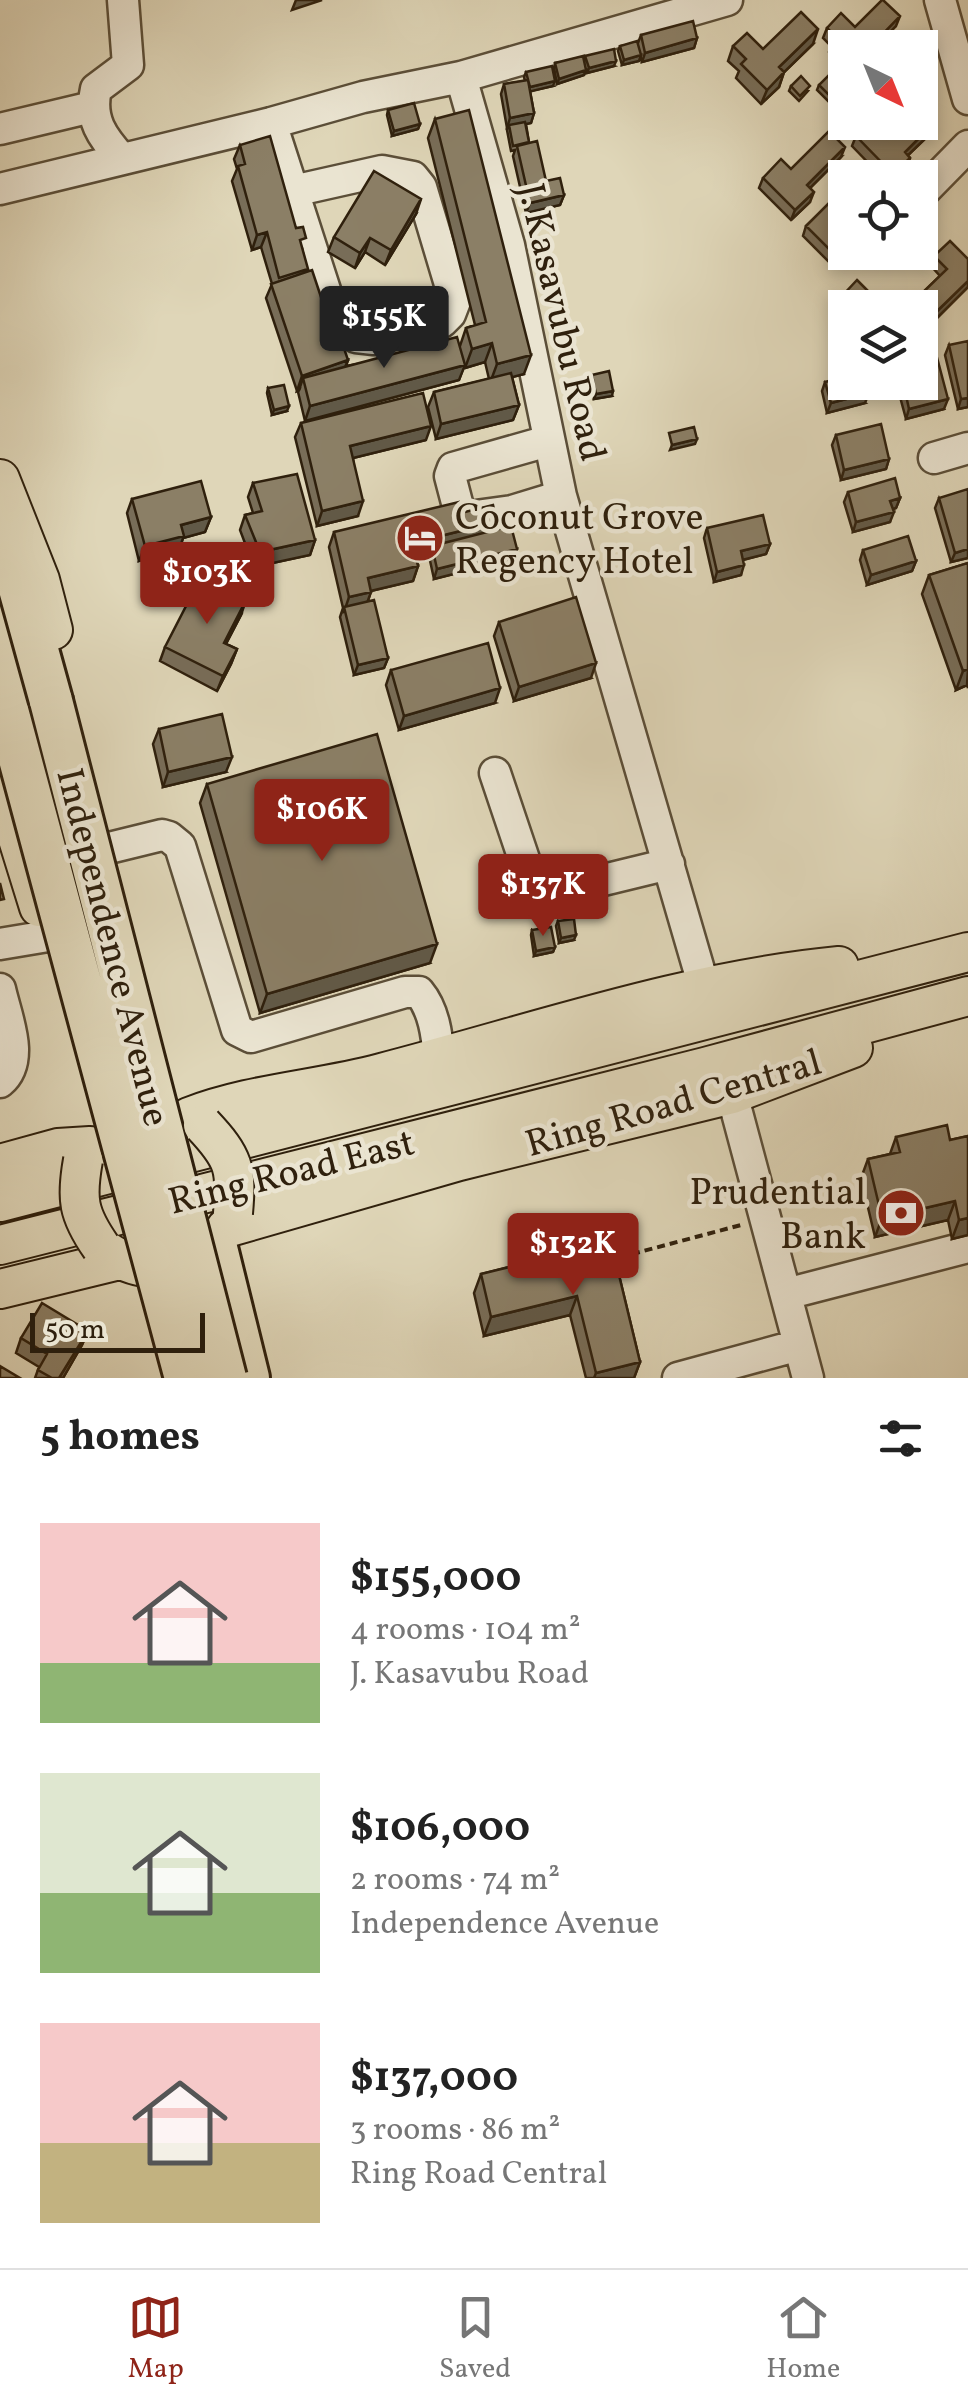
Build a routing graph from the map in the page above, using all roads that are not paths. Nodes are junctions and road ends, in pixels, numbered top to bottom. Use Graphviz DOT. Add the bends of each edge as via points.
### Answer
graph roads {
  1 [pos="123,0"];
  2 [pos="727,0"];
  3 [pos="940,0"];
  4 [pos="677,6"];
  5 [pos="461,78"];
  6 [pos="968,98"];
  7 [pos="92,107"];
  8 [pos="271,123"];
  9 [pos="0,128"];
  10 [pos="968,146"];
  11 [pos="122,160"];
  12 [pos="938,176"];
  13 [pos="0,189"];
  14 [pos="293,191"];
  15 [pos="548,441"];
  16 [pos="968,448"];
  17 [pos="934,458"];
  18 [pos="0,479"];
  19 [pos="561,496"];
  20 [pos="0,516"];
  21 [pos="4,700"];
  22 [pos="495,773"];
  23 [pos="0,781"];
  24 [pos="109,848"];
  25 [pos="669,864"];
  26 [pos="48,936"];
  27 [pos="0,944"];
  28 [pos="964,953"];
  29 [pos="704,987"];
  30 [pos="0,989"];
  31 [pos="966,996"];
  32 [pos="440,1058"];
  33 [pos="0,1082"];
  34 [pos="732,1094"];
  35 [pos="582,1097"];
  36 [pos="190,1118"];
  37 [pos="93,1145"];
  38 [pos="0,1164"];
  39 [pos="0,1202"];
  40 [pos="224,1228"];
  41 [pos="0,1245"];
  42 [pos="968,1246"];
  43 [pos="121,1258"];
  44 [pos="0,1289"];
  45 [pos="786,1294"];
  46 [pos="799,1345"];
  47 [pos="170,1378"];
  48 [pos="186,1378"];
  49 [pos="225,1378"];
  50 [pos="248,1378"];
  51 [pos="678,1378"];
  52 [pos="808,1378"];
  1 -- 7 [label="street" via="128,65 96,88"];
  2 -- 4 [label="street"];
  3 -- 6 [label="street"];
  4 -- 5 [label="street"];
  5 -- 8 [label="street"];
  5 -- 15 [label="street, J. Kasavubu Road" via="508,246"];
  7 -- 9 [label="street"];
  7 -- 11 [label="street" via="101,136"];
  8 -- 11 [label="street"];
  8 -- 14 [label="street"];
  10 -- 12 [label="street"];
  11 -- 13 [label="street"];
  14 -- 14 [label="street" via="334,318 344,327 374,338 442,322 450,314 454,301 412,177 382,171"];
  15 -- 19 [label="street, J. Kasavubu Road"];
  15 -- 19 [label="street" via="453,468 454,495 466,519"];
  16 -- 17 [label="street"];
  18 -- 24 [label="main road, Independence Avenue" via="40,580"];
  19 -- 25 [label="street, J. Kasavubu Road"];
  20 -- 49 [label="highway, Independence Avenue, bridge"];
  21 -- 48 [label="highway, Independence Avenue, bridge"];
  22 -- 25 [label="street" via="540,891"];
  23 -- 26 [label="main road, Independence Avenue"];
  24 -- 32 [label="street" via="162,835 180,846 243,1035 419,992"];
  24 -- 36 [label="main road, Independence Avenue"];
  25 -- 29 [label="street, J. Kasavubu Road"];
  26 -- 27 [label="street"];
  26 -- 37 [label="main road, Independence Avenue"];
  28 -- 29 [label="main road, Ring Road Central" via="777,972"];
  28 -- 39 [label="main road, Ring Road Central"];
  29 -- 32 [label="main road, Ring Road Central"];
  30 -- 33 [label="street" via="14,1055"];
  31 -- 34 [label="main road, Ring Road Central" via="822,1062"];
  31 -- 35 [label="main road, Ring Road Central"];
  32 -- 36 [label="main road, Ring Road Central" via="328,1087 228,1102"];
  34 -- 40 [label="main road, Ring Road Central" via="459,1160"];
  34 -- 45 [label="street"];
  35 -- 41 [label="main road, Ring Road East"];
  36 -- 37 [label="main road" via="139,1112"];
  36 -- 40 [label="main road, bridge" via="226,1150 236,1181"];
  37 -- 38 [label="main road"];
  37 -- 43 [label="main road, bridge" via="77,1191 83,1222"];
  40 -- 43 [label="main road" via="194,1260 169,1268"];
  40 -- 50 [label="highway"];
  42 -- 45 [label="street"];
  43 -- 44 [label="main road"];
  43 -- 47 [label="highway"];
  45 -- 46 [label="street"];
  46 -- 51 [label="street"];
  46 -- 52 [label="street"];
}
